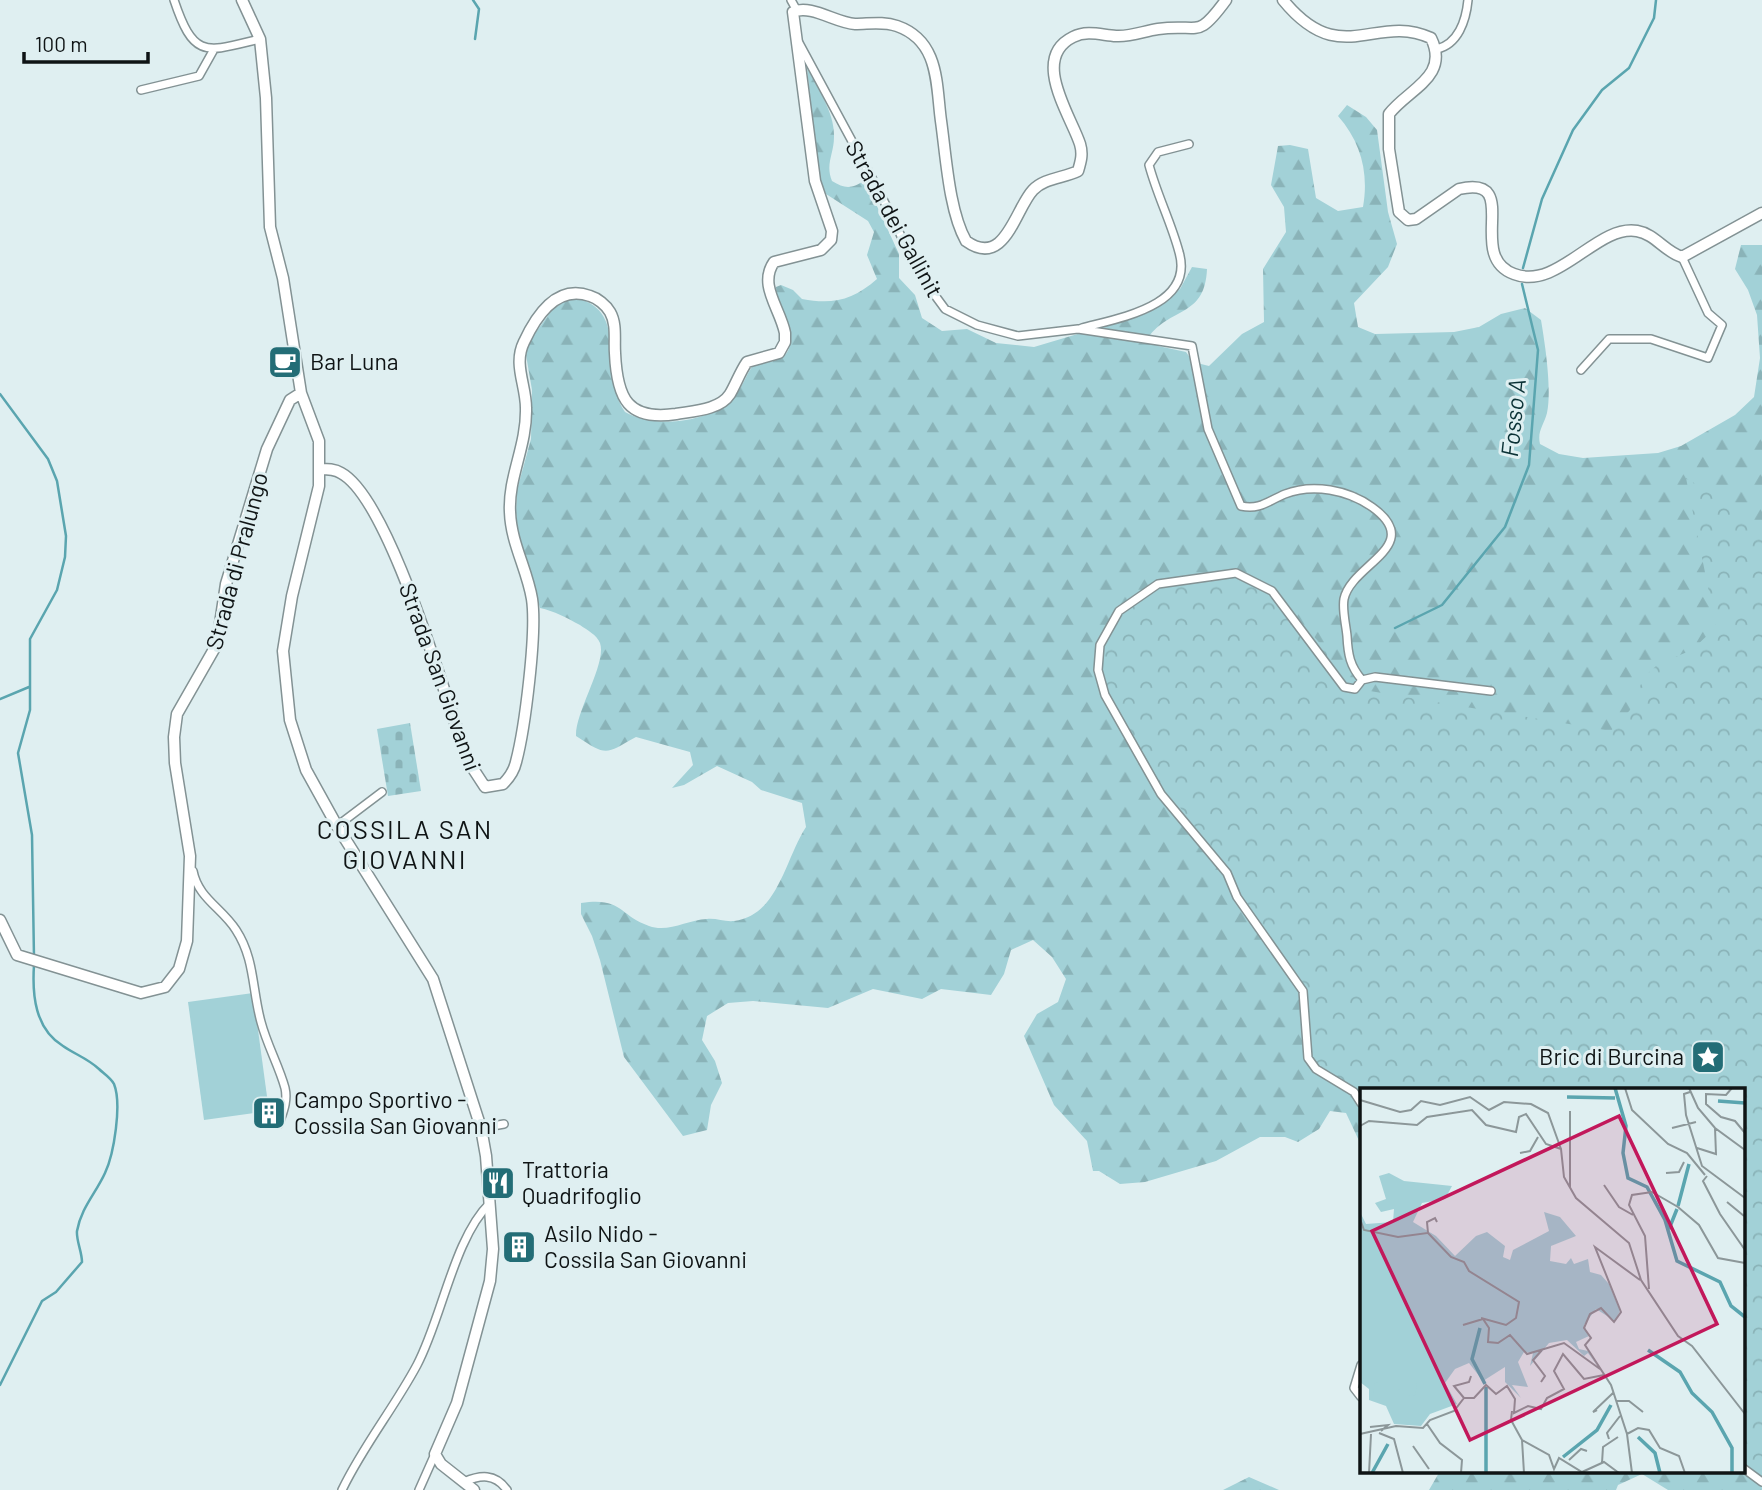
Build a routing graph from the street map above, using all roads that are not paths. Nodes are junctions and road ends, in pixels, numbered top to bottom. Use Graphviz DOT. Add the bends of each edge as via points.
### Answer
graph roads {
  1 [pos="174,0"];
  2 [pos="242,0"];
  3 [pos="1227,0"];
  4 [pos="1283,0"];
  5 [pos="1468,0"];
  6 [pos="793,5"];
  7 [pos="260,39"];
  8 [pos="799,41"];
  9 [pos="1437,49"];
  10 [pos="213,51"];
  11 [pos="141,90"];
  12 [pos="1189,144"];
  13 [pos="1762,213"];
  14 [pos="1682,257"];
  15 [pos="1078,329"];
  16 [pos="1581,370"];
  17 [pos="301,393"];
  18 [pos="320,469"];
  19 [pos="1362,680"];
  20 [pos="1491,691"];
  21 [pos="382,792"];
  22 [pos="337,827"];
  23 [pos="190,856"];
  24 [pos="0,920"];
  25 [pos="1360,1101"];
  26 [pos="279,1124"];
  27 [pos="504,1124"];
  28 [pos="481,1128"];
  29 [pos="491,1203"];
  30 [pos="1360,1368"];
  31 [pos="1360,1396"];
  32 [pos="435,1454"];
  33 [pos="1744,1469"];
  34 [pos="464,1482"];
  35 [pos="1762,1482"];
  36 [pos="342,1490"];
  37 [pos="419,1490"];
  38 [pos="474,1490"];
  39 [pos="507,1490"];
  1 -- 10 [label="street" via="192,39"];
  2 -- 7 [label="street"];
  3 -- 6 [label="street" via="1196,30 1161,28 1118,36 1084,33 1068,40 1058,54 1055,83 1080,145 1078,170 1032,191 1014,225 994,246 983,249 966,241 955,212 936,69 925,46 897,25 844,23"];
  4 -- 9 [label="street" via="1319,32 1342,37 1421,34 1432,38"];
  5 -- 9 [label="street" via="1457,38"];
  6 -- 8 [label="street, Strada San Giovanni"];
  7 -- 10 [label="street"];
  7 -- 17 [label="street" via="270,227"];
  8 -- 15 [label="street, Strada dei Gallinit" via="938,302 1002,334"];
  8 -- 18 [label="street, Strada San Giovanni" via="815,181 832,231 831,240 821,250 774,262 769,269 766,280 785,333 779,353 747,362 729,395 714,406 650,416 633,411 627,402 617,372 610,311 594,297 566,293 555,298 523,345 518,364 526,387 526,436 512,485 510,513 514,543 530,587 532,630 516,762 503,784 485,787 468,761 383,526 349,479"];
  9 -- 14 [label="street" via="1433,73 1389,114 1396,202 1403,216 1408,220 1423,216 1459,189 1486,193 1495,207 1492,253 1506,271 1516,275 1549,271 1631,230 1653,237 1670,254"];
  10 -- 11 [label="street" via="200,76"];
  12 -- 15 [label="street" via="1158,152 1149,165 1180,252 1180,278 1173,292 1153,306"];
  13 -- 14 [label="street"];
  14 -- 16 [label="street" via="1708,313 1722,325 1708,358 1651,339 1609,340"];
  15 -- 19 [label="street, Strada dei Gallinit" via="1192,346 1208,429 1241,506 1254,509 1286,493 1332,490 1364,501 1382,514 1391,538 1385,553 1353,581 1344,600 1348,655"];
  17 -- 18 [label="street" via="319,441"];
  17 -- 23 [label="street, Strada di Pralungo" via="290,400 267,449 226,584 217,644 177,714 175,763"];
  18 -- 22 [label="street" via="283,650 290,720 306,769"];
  19 -- 20 [label="street" via="1375,677"];
  19 -- 25 [label="street" via="1355,689 1345,687 1272,591 1236,573 1158,584 1119,611 1100,645 1098,670 1105,695 1161,794 1227,873 1237,897 1303,991 1308,1058"];
  21 -- 22 [label="street"];
  22 -- 28 [label="street" via="433,979"];
  23 -- 24 [label="street, Strada di Pralungo" via="187,941 179,969 165,987 141,993 17,955"];
  23 -- 26 [label="street" via="195,882 235,928 250,955 260,1022 285,1089 286,1105"];
  27 -- 28 [label="street"];
  28 -- 29 [label="street"];
  29 -- 32 [label="street" via="490,1281 457,1403"];
  29 -- 36 [label="street" via="469,1234 417,1365"];
  30 -- 31 [label="street" via="1354,1388"];
  32 -- 34 [label="street"];
  32 -- 37 [label="street"];
  33 -- 35 [label="street"];
  34 -- 38 [label="street"];
  34 -- 39 [label="street" via="479,1475 491,1477"];
}
